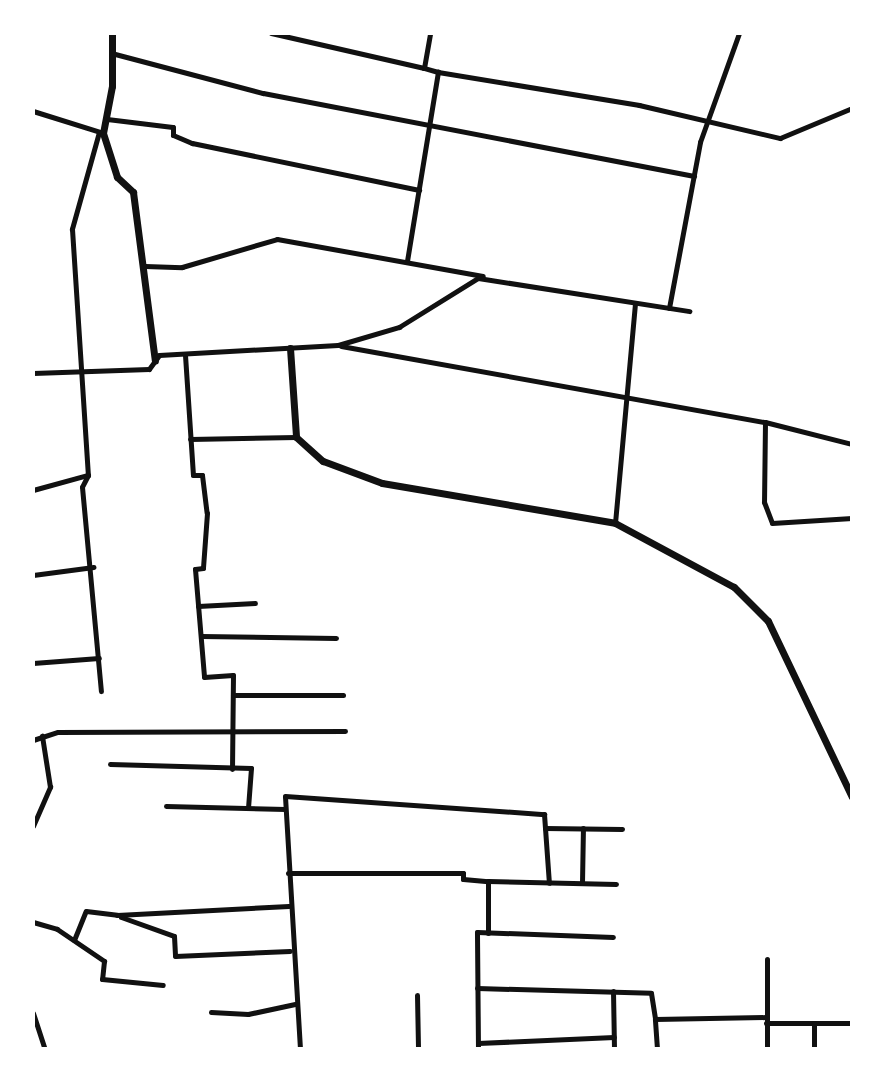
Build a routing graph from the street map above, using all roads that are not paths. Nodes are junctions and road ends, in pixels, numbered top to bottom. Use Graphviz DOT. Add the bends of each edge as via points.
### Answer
graph roads {
  1 [pos="111,33"];
  2 [pos="271,33"];
  3 [pos="430,33"];
  4 [pos="739,33"];
  5 [pos="115,54"];
  6 [pos="424,68"];
  7 [pos="438,72"];
  8 [pos="852,108"];
  9 [pos="33,111"];
  10 [pos="107,119"];
  11 [pos="708,121"];
  12 [pos="429,127"];
  13 [pos="101,132"];
  14 [pos="694,176"];
  15 [pos="419,190"];
  16 [pos="408,261"];
  17 [pos="145,266"];
  18 [pos="493,278"];
  19 [pos="635,303"];
  20 [pos="668,308"];
  21 [pos="689,311"];
  22 [pos="338,345"];
  23 [pos="290,348"];
  24 [pos="185,355"];
  25 [pos="155,361"];
  26 [pos="83,371"];
  27 [pos="33,373"];
  28 [pos="624,398"];
  29 [pos="765,422"];
  30 [pos="296,437"];
  31 [pos="190,439"];
  32 [pos="852,444"];
  33 [pos="88,475"];
  34 [pos="33,490"];
  35 [pos="852,517"];
  36 [pos="615,523"];
  37 [pos="93,567"];
  38 [pos="33,575"];
  39 [pos="255,603"];
  40 [pos="198,606"];
  41 [pos="201,636"];
  42 [pos="336,638"];
  43 [pos="99,658"];
  44 [pos="33,663"];
  45 [pos="101,691"];
  46 [pos="233,695"];
  47 [pos="343,695"];
  48 [pos="233,731"];
  49 [pos="345,731"];
  50 [pos="42,736"];
  51 [pos="33,740"];
  52 [pos="110,764"];
  53 [pos="232,769"];
  54 [pos="852,797"];
  55 [pos="166,806"];
  56 [pos="248,808"];
  57 [pos="285,809"];
  58 [pos="33,826"];
  59 [pos="545,828"];
  60 [pos="583,828"];
  61 [pos="622,829"];
  62 [pos="288,873"];
  63 [pos="488,881"];
  64 [pos="548,883"];
  65 [pos="582,883"];
  66 [pos="616,884"];
  67 [pos="289,906"];
  68 [pos="117,915"];
  69 [pos="33,922"];
  70 [pos="488,933"];
  71 [pos="613,937"];
  72 [pos="74,940"];
  73 [pos="290,951"];
  74 [pos="767,959"];
  75 [pos="163,985"];
  76 [pos="477,988"];
  77 [pos="613,991"];
  78 [pos="417,995"];
  79 [pos="295,1004"];
  80 [pos="211,1012"];
  81 [pos="33,1013"];
  82 [pos="655,1019"];
  83 [pos="766,1020"];
  84 [pos="814,1023"];
  85 [pos="852,1023"];
  86 [pos="614,1037"];
  87 [pos="478,1046"];
  88 [pos="45,1049"];
  89 [pos="300,1049"];
  90 [pos="418,1049"];
  91 [pos="614,1049"];
  92 [pos="657,1049"];
  93 [pos="767,1049"];
  94 [pos="814,1049"];
  1 -- 5 [label="street"];
  2 -- 6 [label="street"];
  3 -- 6 [label="street"];
  4 -- 11 [label="street"];
  5 -- 10 [label="street"];
  5 -- 12 [label="street" via="156,60 172,72"];
  6 -- 7 [label="street"];
  7 -- 11 [label="street"];
  7 -- 12 [label="street"];
  8 -- 11 [label="street" via="780,138"];
  9 -- 13 [label="street"];
  10 -- 13 [label="street"];
  10 -- 15 [label="street" via="173,127 173,135 192,143"];
  11 -- 14 [label="street"];
  12 -- 14 [label="street"];
  12 -- 15 [label="street"];
  13 -- 17 [label="street" via="117,177 133,192"];
  13 -- 26 [label="street" via="72,229"];
  14 -- 20 [label="street"];
  15 -- 16 [label="street"];
  16 -- 17 [label="street" via="277,239 182,267"];
  16 -- 18 [label="street"];
  17 -- 25 [label="street"];
  18 -- 19 [label="street"];
  18 -- 22 [label="street" via="454,291 399,327"];
  19 -- 20 [label="street"];
  19 -- 28 [label="street"];
  20 -- 21 [label="street"];
  22 -- 23 [label="street"];
  22 -- 28 [label="street"];
  23 -- 24 [label="street"];
  23 -- 30 [label="street"];
  24 -- 25 [label="street"];
  24 -- 31 [label="street"];
  25 -- 26 [label="street" via="149,369"];
  26 -- 27 [label="street"];
  26 -- 33 [label="street"];
  28 -- 29 [label="street"];
  28 -- 36 [label="street"];
  29 -- 32 [label="street"];
  29 -- 35 [label="street" via="764,502 772,523"];
  30 -- 31 [label="street"];
  30 -- 36 [label="street" via="323,461 382,483"];
  31 -- 40 [label="street" via="192,475 202,475 207,513 203,568 195,569"];
  33 -- 34 [label="street"];
  33 -- 37 [label="street" via="82,487"];
  36 -- 54 [label="street" via="734,587 768,621"];
  37 -- 38 [label="street"];
  37 -- 43 [label="street"];
  39 -- 40 [label="street"];
  40 -- 41 [label="street"];
  41 -- 42 [label="street"];
  41 -- 46 [label="street" via="204,677 233,675"];
  43 -- 44 [label="street"];
  43 -- 45 [label="street"];
  46 -- 47 [label="street"];
  46 -- 48 [label="street"];
  48 -- 49 [label="street"];
  48 -- 50 [label="street"];
  48 -- 53 [label="street"];
  50 -- 51 [label="street"];
  50 -- 58 [label="street" via="50,787"];
  52 -- 53 [label="street"];
  53 -- 56 [label="street" via="251,768"];
  55 -- 56 [label="street"];
  56 -- 57 [label="street"];
  57 -- 59 [label="street" via="285,796 455,804 544,814"];
  57 -- 62 [label="street"];
  59 -- 60 [label="street"];
  59 -- 64 [label="street"];
  60 -- 61 [label="street"];
  60 -- 65 [label="street"];
  62 -- 63 [label="street" via="463,873 463,879"];
  62 -- 67 [label="street"];
  63 -- 64 [label="street"];
  63 -- 70 [label="street"];
  64 -- 65 [label="street"];
  65 -- 66 [label="street"];
  67 -- 68 [label="street"];
  67 -- 73 [label="street"];
  68 -- 72 [label="street" via="86,911"];
  68 -- 73 [label="street" via="174,936 175,956"];
  69 -- 72 [label="street"];
  70 -- 71 [label="street"];
  70 -- 76 [label="street" via="477,932"];
  72 -- 75 [label="street" via="104,961 102,979"];
  73 -- 79 [label="street"];
  74 -- 83 [label="street"];
  76 -- 77 [label="street"];
  76 -- 87 [label="street"];
  77 -- 82 [label="street" via="651,993"];
  77 -- 86 [label="street"];
  78 -- 90 [label="street"];
  79 -- 80 [label="street" via="248,1014"];
  79 -- 89 [label="street"];
  81 -- 88 [label="street"];
  82 -- 83 [label="street"];
  82 -- 92 [label="street"];
  83 -- 84 [label="street"];
  83 -- 93 [label="street"];
  84 -- 85 [label="street"];
  84 -- 94 [label="street"];
  86 -- 87 [label="street"];
  86 -- 91 [label="street"];
}
